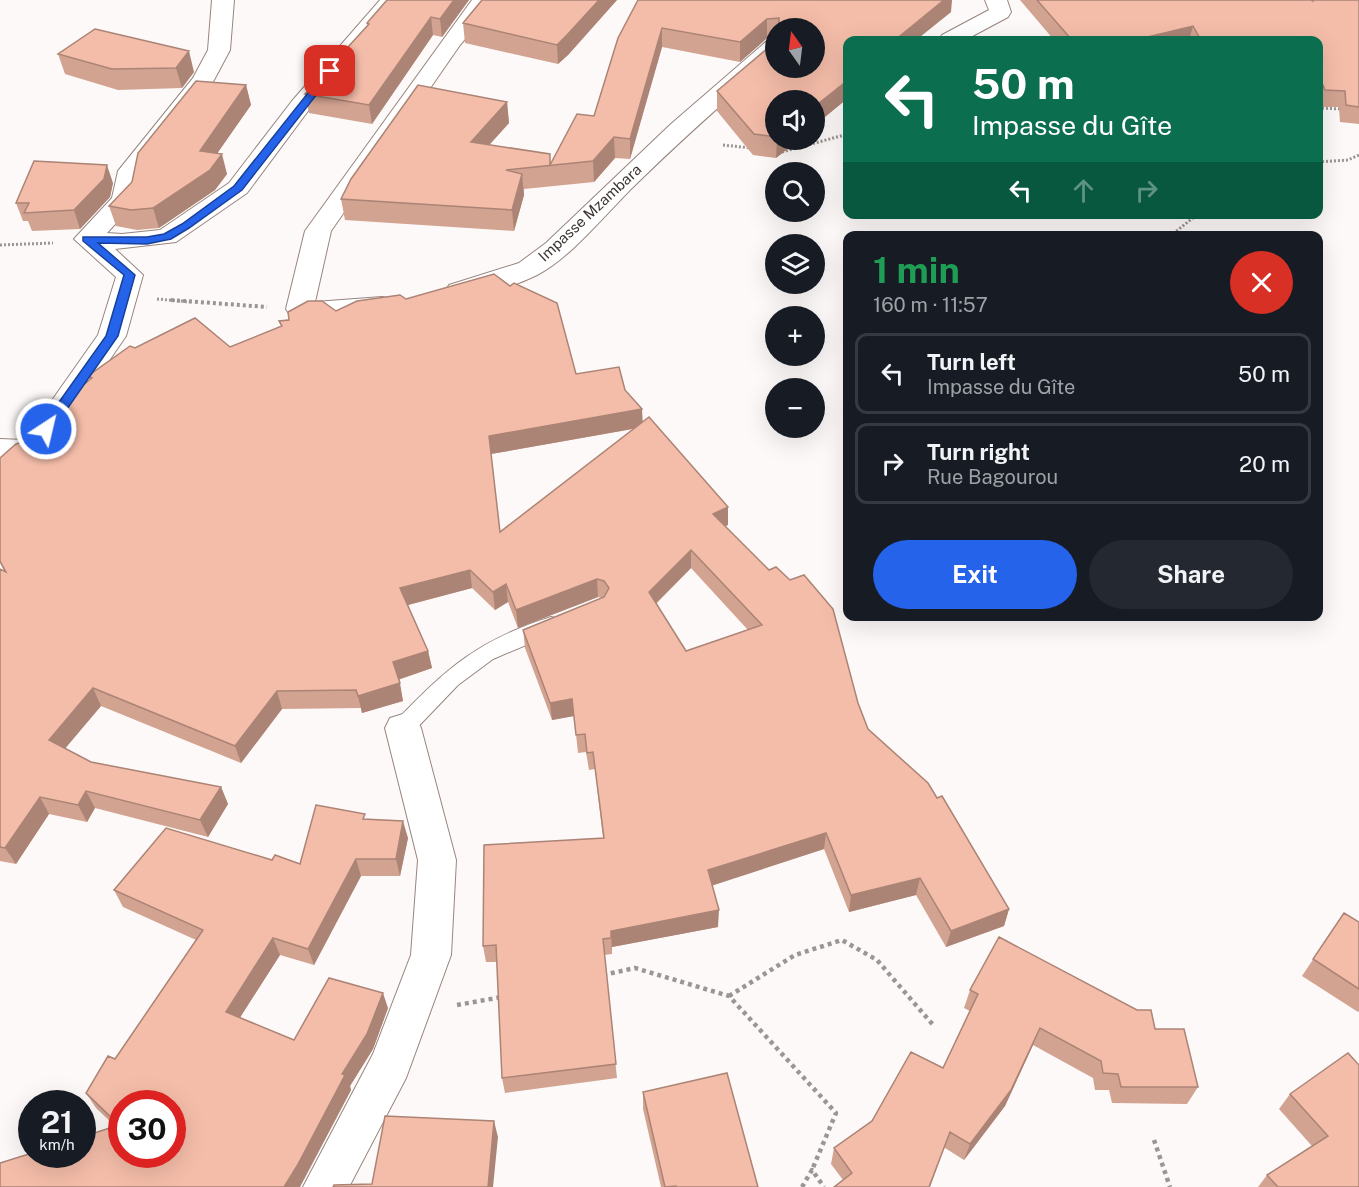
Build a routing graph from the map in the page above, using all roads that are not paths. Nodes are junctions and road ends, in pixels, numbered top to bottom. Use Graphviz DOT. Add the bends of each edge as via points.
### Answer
graph roads {
  1 [pos="223,0"];
  2 [pos="391,0"];
  3 [pos="483,0"];
  4 [pos="996,0"];
  5 [pos="957,36"];
  6 [pos="765,55"];
  7 [pos="87,239"];
  8 [pos="440,295"];
  9 [pos="407,302"];
  10 [pos="0,449"];
  11 [pos="566,619"];
  12 [pos="403,728"];
  13 [pos="325,1187"];
  1 -- 7 [label="street" via="219,50 203,80 130,171 124,200"];
  2 -- 7 [label="street" via="300,106 238,188 167,237 122,242"];
  3 -- 9 [label="street" via="318,231 300,309 349,309"];
  4 -- 5 [label="street" via="1000,12"];
  6 -- 8 [label="street, Impasse Mzambara" via="679,129 555,249 528,269"];
  7 -- 10 [label="street" via="130,275 112,336 34,447"];
  11 -- 12 [label="lane" via="485,653 450,679"];
  12 -- 13 [label="street" via="437,860 431,955 391,1064"];
}
